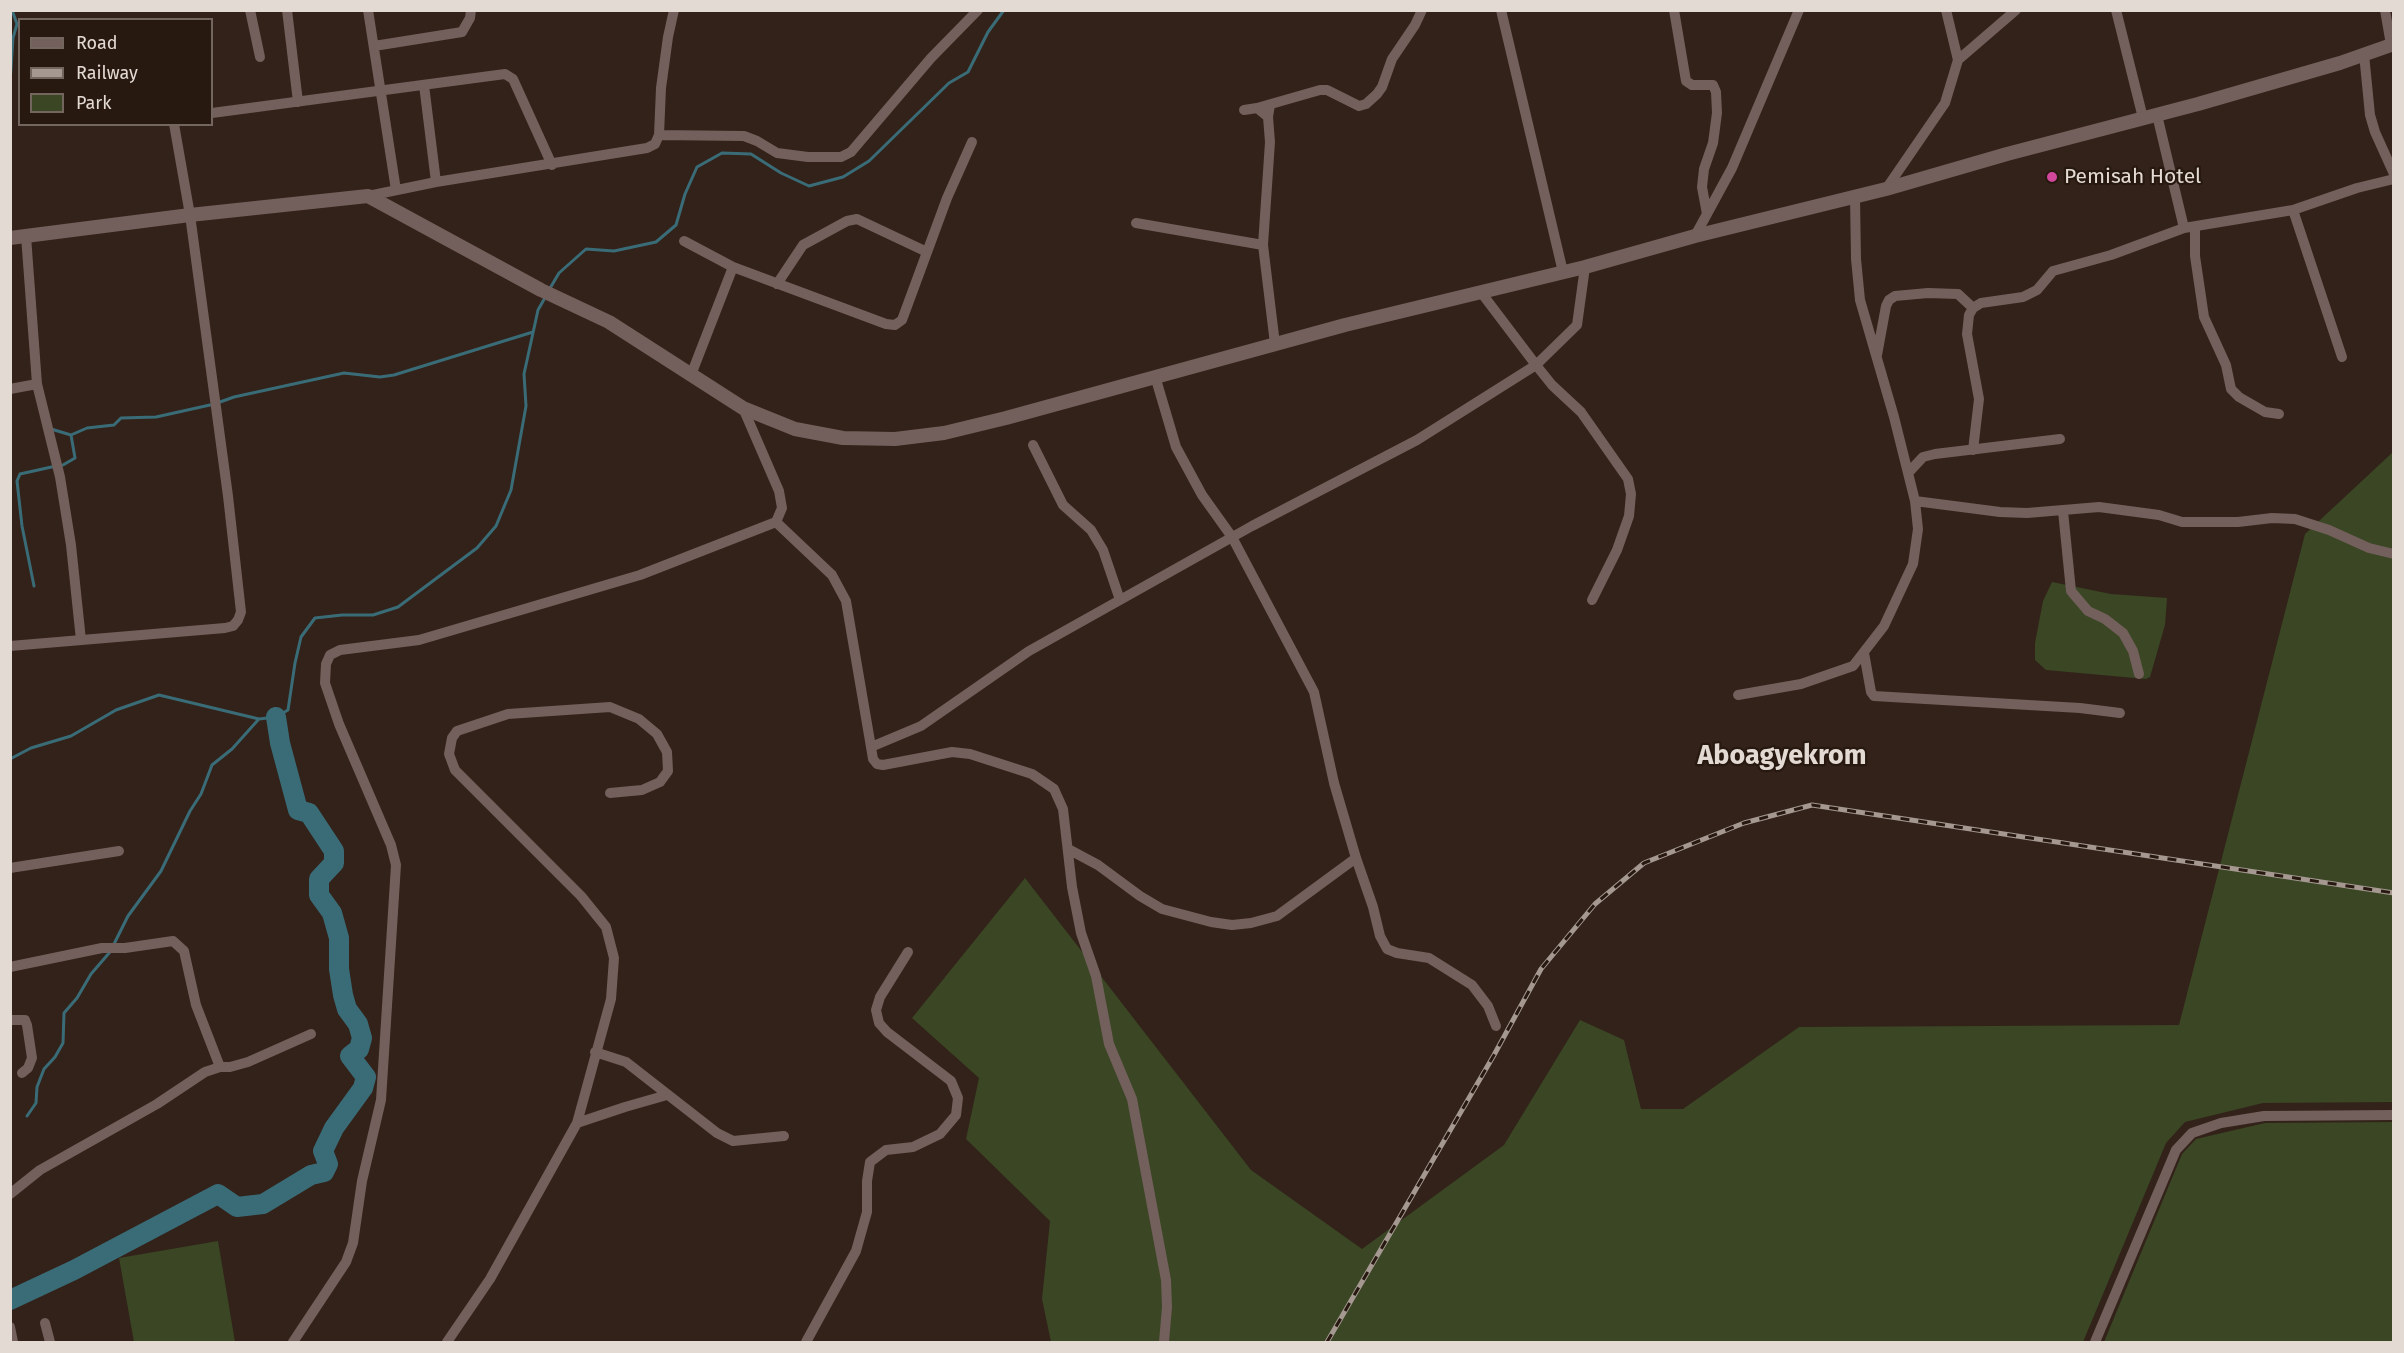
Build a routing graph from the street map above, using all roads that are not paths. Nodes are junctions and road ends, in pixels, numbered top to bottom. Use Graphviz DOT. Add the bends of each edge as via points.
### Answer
graph roads {
  1 [pos="250,10"];
  2 [pos="286,10"];
  3 [pos="368,10"];
  4 [pos="471,10"];
  5 [pos="674,10"];
  6 [pos="978,10"];
  7 [pos="1422,10"];
  8 [pos="1501,10"];
  9 [pos="1674,10"];
  10 [pos="1799,10"];
  11 [pos="1946,10"];
  12 [pos="2016,10"];
  13 [pos="2116,10"];
  14 [pos="2385,10"];
  15 [pos="2392,44"];
  16 [pos="374,46"];
  17 [pos="2364,54"];
  18 [pos="260,57"];
  19 [pos="1958,60"];
  20 [pos="424,85"];
  21 [pos="381,90"];
  22 [pos="298,102"];
  23 [pos="1270,105"];
  24 [pos="1257,108"];
  25 [pos="1244,110"];
  26 [pos="213,113"];
  27 [pos="1268,117"];
  28 [pos="2150,117"];
  29 [pos="174,126"];
  30 [pos="659,135"];
  31 [pos="972,142"];
  32 [pos="552,165"];
  33 [pos="2394,174"];
  34 [pos="2394,179"];
  35 [pos="436,182"];
  36 [pos="1886,189"];
  37 [pos="396,190"];
  38 [pos="368,196"];
  39 [pos="1855,197"];
  40 [pos="2293,210"];
  41 [pos="1707,214"];
  42 [pos="190,215"];
  43 [pos="1136,223"];
  44 [pos="2190,227"];
  45 [pos="26,236"];
  46 [pos="1695,236"];
  47 [pos="10,238"];
  48 [pos="684,241"];
  49 [pos="1263,245"];
  50 [pos="927,252"];
  51 [pos="733,267"];
  52 [pos="1585,267"];
  53 [pos="1563,272"];
  54 [pos="777,284"];
  55 [pos="1479,291"];
  56 [pos="1973,308"];
  57 [pos="1275,344"];
  58 [pos="2342,357"];
  59 [pos="1876,358"];
  60 [pos="1536,366"];
  61 [pos="691,375"];
  62 [pos="1155,376"];
  63 [pos="37,384"];
  64 [pos="10,389"];
  65 [pos="743,408"];
  66 [pos="2279,414"];
  67 [pos="2060,439"];
  68 [pos="1033,445"];
  69 [pos="1973,450"];
  70 [pos="1909,472"];
  71 [pos="1915,501"];
  72 [pos="2063,511"];
  73 [pos="776,522"];
  74 [pos="1232,537"];
  75 [pos="2394,554"];
  76 [pos="1120,600"];
  77 [pos="1592,600"];
  78 [pos="81,640"];
  79 [pos="10,646"];
  80 [pos="1864,653"];
  81 [pos="2139,674"];
  82 [pos="1738,695"];
  83 [pos="2120,713"];
  84 [pos="871,747"];
  85 [pos="610,793"];
  86 [pos="1068,849"];
  87 [pos="119,851"];
  88 [pos="1356,858"];
  89 [pos="10,868"];
  90 [pos="908,952"];
  91 [pos="10,967"];
  92 [pos="10,1020"];
  93 [pos="1496,1026"];
  94 [pos="311,1035"];
  95 [pos="595,1052"];
  96 [pos="220,1067"];
  97 [pos="22,1073"];
  98 [pos="667,1095"];
  99 [pos="2394,1115"];
  100 [pos="577,1123"];
  101 [pos="784,1136"];
  102 [pos="10,1194"];
  103 [pos="45,1323"];
  104 [pos="10,1327"];
  105 [pos="13,1342"];
  106 [pos="50,1342"];
  107 [pos="293,1342"];
  108 [pos="447,1342"];
  109 [pos="806,1342"];
  110 [pos="1164,1342"];
  111 [pos="2095,1342"];
  1 -- 18 [label="street"];
  2 -- 22 [label="street"];
  3 -- 16 [label="street"];
  4 -- 16 [label="street" via="462,33"];
  5 -- 30 [label="street" via="661,88"];
  6 -- 30 [label="street" via="931,58 851,152 841,157 777,153 744,136"];
  7 -- 23 [label="street" via="1392,59 1382,87 1366,104 1352,104 1320,90"];
  8 -- 53 [label="street"];
  9 -- 41 [label="street" via="1686,81 1692,85 1713,85 1716,92 1717,113 1702,187"];
  10 -- 41 [label="street" via="1732,168"];
  11 -- 19 [label="street"];
  12 -- 19 [label="street"];
  13 -- 28 [label="street"];
  14 -- 15 [label="street"];
  15 -- 17 [label="street"];
  16 -- 21 [label="street"];
  17 -- 28 [label="street"];
  17 -- 33 [label="street" via="2373,124"];
  19 -- 36 [label="street" via="1945,103"];
  20 -- 21 [label="street"];
  20 -- 32 [label="street" via="510,75"];
  20 -- 35 [label="street"];
  21 -- 22 [label="street"];
  21 -- 37 [label="street"];
  22 -- 26 [label="street"];
  23 -- 24 [label="street"];
  23 -- 27 [label="street"];
  24 -- 25 [label="street"];
  24 -- 27 [label="street"];
  27 -- 49 [label="street"];
  28 -- 36 [label="street"];
  28 -- 44 [label="street"];
  29 -- 42 [label="street"];
  30 -- 32 [label="street" via="655,144 647,148"];
  31 -- 50 [label="street"];
  32 -- 35 [label="street"];
  34 -- 40 [label="street"];
  35 -- 37 [label="street"];
  36 -- 39 [label="street"];
  37 -- 38 [label="street"];
  38 -- 42 [label="street"];
  38 -- 61 [label="street" via="541,290 609,322"];
  39 -- 46 [label="street"];
  39 -- 59 [label="street" via="1860,300"];
  40 -- 44 [label="street"];
  40 -- 58 [label="street"];
  41 -- 46 [label="street"];
  42 -- 45 [label="street"];
  42 -- 78 [label="street" via="241,612 233,626 225,628"];
  43 -- 49 [label="street"];
  44 -- 56 [label="street" via="2052,271 2037,290 2023,297 1981,303"];
  44 -- 66 [label="street" via="2204,317 2226,365 2231,388 2265,412"];
  45 -- 47 [label="street"];
  45 -- 63 [label="street"];
  46 -- 52 [label="street"];
  48 -- 51 [label="street"];
  49 -- 57 [label="street"];
  50 -- 54 [label="street" via="857,219 847,221 803,245"];
  50 -- 54 [label="street" via="902,320 895,325"];
  51 -- 54 [label="street"];
  51 -- 61 [label="street"];
  52 -- 53 [label="street"];
  52 -- 60 [label="street" via="1576,325"];
  53 -- 55 [label="street"];
  55 -- 57 [label="street"];
  55 -- 60 [label="street"];
  56 -- 59 [label="street" via="1958,294 1895,296 1887,306"];
  56 -- 69 [label="street" via="1967,333 1979,399"];
  57 -- 62 [label="street"];
  59 -- 70 [label="street"];
  60 -- 74 [label="street" via="1417,440"];
  60 -- 77 [label="street" via="1581,412 1628,479 1629,516"];
  61 -- 65 [label="street"];
  62 -- 65 [label="street" via="1006,418 944,433 895,439 843,438 804,430"];
  62 -- 74 [label="street" via="1176,447 1202,495"];
  63 -- 64 [label="street"];
  63 -- 78 [label="street" via="60,477"];
  65 -- 73 [label="street" via="779,491 782,508"];
  67 -- 69 [label="street"];
  68 -- 76 [label="street" via="1063,505 1091,530 1103,550"];
  69 -- 70 [label="street" via="1923,457"];
  70 -- 71 [label="street"];
  71 -- 72 [label="street" via="2000,512"];
  71 -- 80 [label="street" via="1918,529 1913,564 1884,626"];
  72 -- 75 [label="street" via="2099,507 2182,522 2295,519"];
  72 -- 81 [label="street" via="2071,591 2088,611 2123,633"];
  73 -- 84 [label="street" via="832,575 846,601"];
  73 -- 107 [label="street" via="640,574 419,640 340,650 330,655 325,683 396,865 381,1100 352,1243 346,1262"];
  74 -- 76 [label="street"];
  74 -- 88 [label="street" via="1314,692"];
  76 -- 84 [label="street" via="1029,651 921,726"];
  78 -- 79 [label="street"];
  80 -- 82 [label="street" via="1852,666 1801,684"];
  80 -- 83 [label="street" via="1874,696"];
  84 -- 86 [label="street" via="877,764 952,752 1032,774 1054,789 1063,809"];
  85 -- 95 [label="street" via="642,790 660,782 668,771 667,752 657,734 639,719 609,706 507,714 457,731 452,738 449,754 455,770 581,896 606,927 614,958 611,999"];
  86 -- 88 [label="street" via="1161,909 1232,924 1277,916"];
  86 -- 110 [label="street" via="1080,933 1096,976 1109,1044 1132,1099 1166,1280"];
  87 -- 89 [label="street"];
  88 -- 93 [label="street" via="1387,949 1430,958 1453,971 1472,985 1488,1006"];
  90 -- 109 [label="street" via="880,997 876,1010 879,1023 951,1082 957,1098 957,1115 940,1134 913,1147 886,1150 870,1162 867,1212 856,1251"];
  91 -- 96 [label="street" via="102,948 173,940 184,951 196,1005"];
  92 -- 97 [label="street" via="25,1020 27,1025 32,1058"];
  94 -- 96 [label="street" via="248,1062"];
  95 -- 98 [label="street" via="626,1062"];
  95 -- 100 [label="street"];
  96 -- 102 [label="street" via="205,1072 157,1104 40,1170"];
  98 -- 100 [label="street"];
  98 -- 101 [label="street" via="733,1141"];
  99 -- 111 [label="street" via="2264,1116 2221,1123 2192,1133 2176,1150"];
  100 -- 108 [label="street" via="490,1279"];
  103 -- 106 [label="street"];
  104 -- 105 [label="street"];
}
